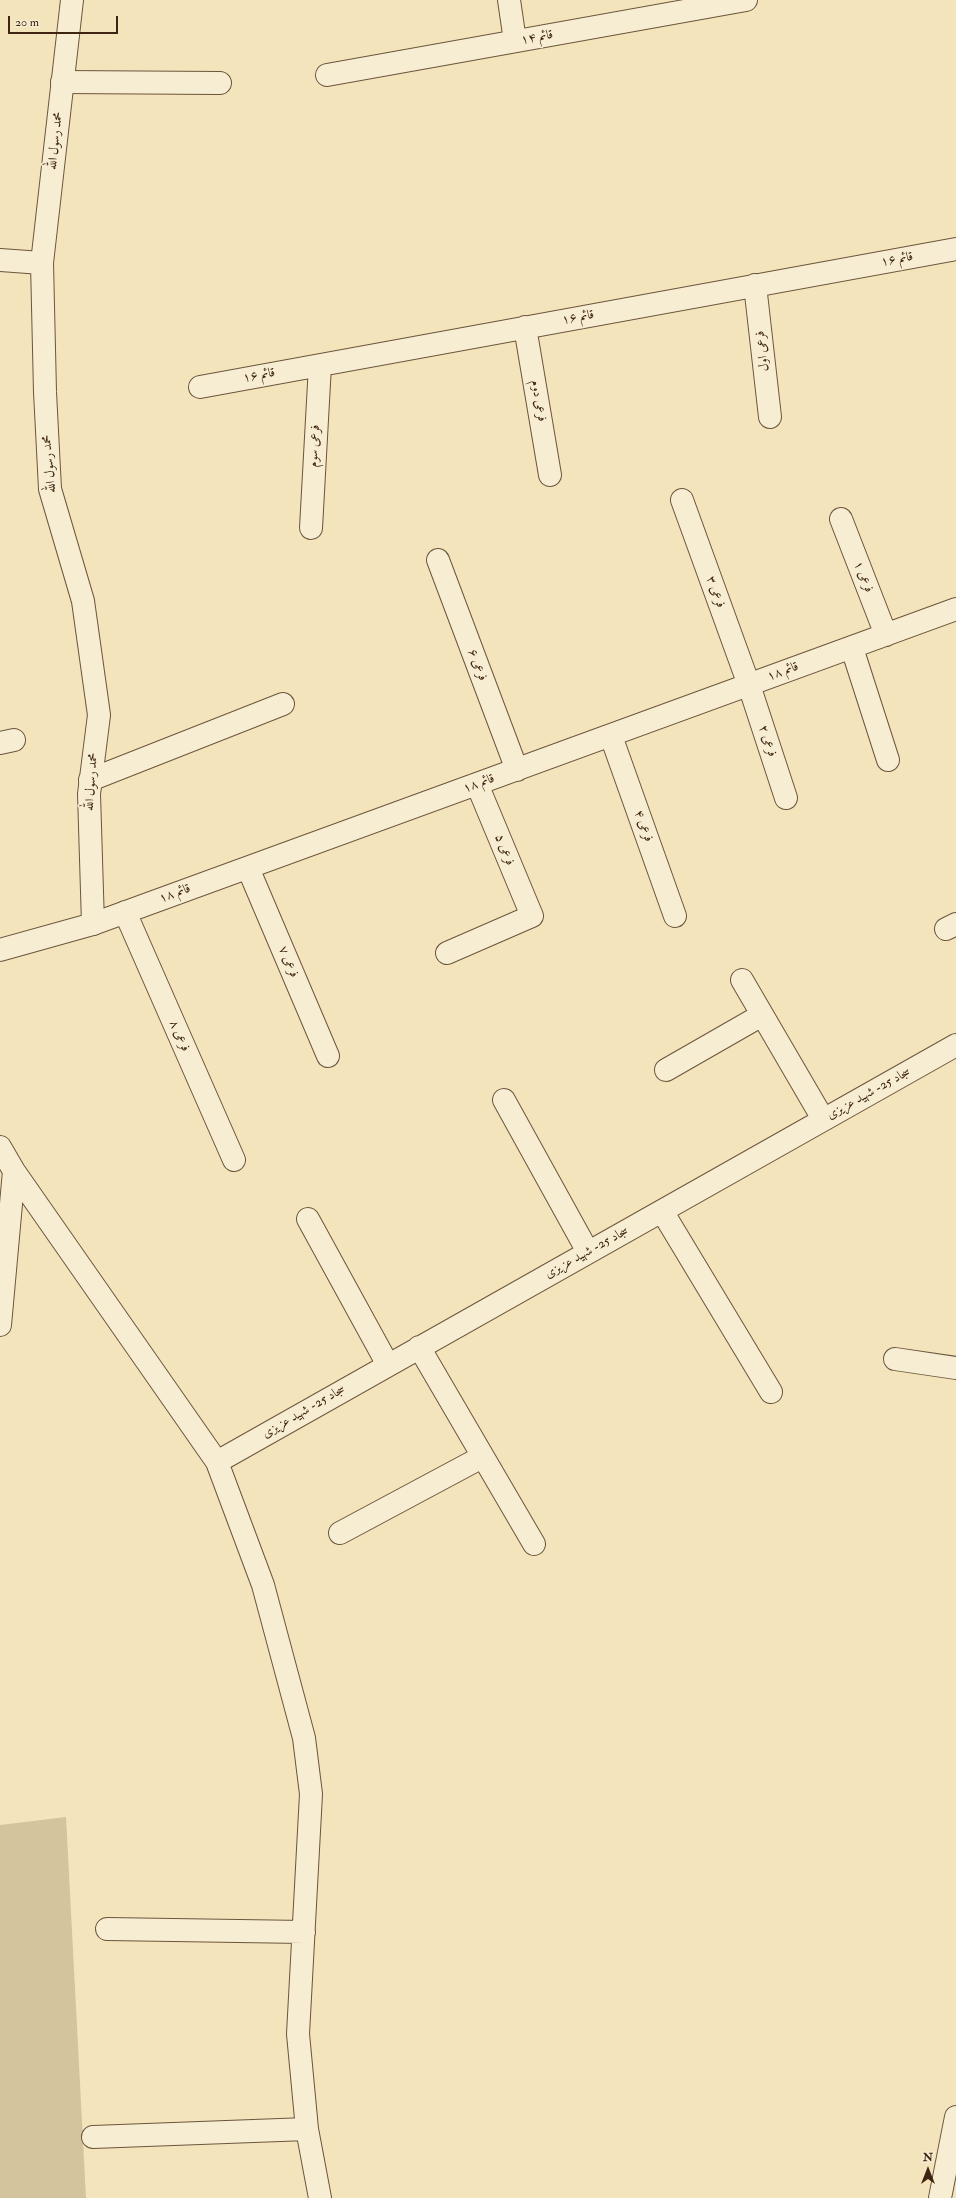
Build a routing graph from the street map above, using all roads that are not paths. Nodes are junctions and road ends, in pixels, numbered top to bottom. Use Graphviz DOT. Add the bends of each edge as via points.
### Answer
graph roads {
  1 [pos="72,0"];
  2 [pos="509,0"];
  3 [pos="746,0"];
  4 [pos="515,41"];
  5 [pos="327,75"];
  6 [pos="62,82"];
  7 [pos="220,84"];
  8 [pos="956,249"];
  9 [pos="0,260"];
  10 [pos="42,263"];
  11 [pos="755,285"];
  12 [pos="525,328"];
  13 [pos="320,365"];
  14 [pos="200,387"];
  15 [pos="770,416"];
  16 [pos="550,475"];
  17 [pos="682,500"];
  18 [pos="841,519"];
  19 [pos="311,528"];
  20 [pos="438,560"];
  21 [pos="956,610"];
  22 [pos="886,635"];
  23 [pos="852,648"];
  24 [pos="749,685"];
  25 [pos="283,704"];
  26 [pos="611,736"];
  27 [pos="888,760"];
  28 [pos="517,770"];
  29 [pos="90,780"];
  30 [pos="477,784"];
  31 [pos="786,798"];
  32 [pos="248,868"];
  33 [pos="125,912"];
  34 [pos="675,916"];
  35 [pos="93,924"];
  36 [pos="0,950"];
  37 [pos="447,953"];
  38 [pos="742,980"];
  39 [pos="762,1015"];
  40 [pos="956,1044"];
  41 [pos="328,1056"];
  42 [pos="666,1070"];
  43 [pos="504,1100"];
  44 [pos="823,1119"];
  45 [pos="0,1147"];
  46 [pos="234,1160"];
  47 [pos="14,1170"];
  48 [pos="662,1211"];
  49 [pos="308,1219"];
  50 [pos="588,1252"];
  51 [pos="0,1325"];
  52 [pos="419,1347"];
  53 [pos="896,1359"];
  54 [pos="388,1364"];
  55 [pos="956,1368"];
  56 [pos="772,1392"];
  57 [pos="482,1457"];
  58 [pos="217,1462"];
  59 [pos="340,1534"];
  60 [pos="534,1544"];
  61 [pos="107,1929"];
  62 [pos="304,1932"];
  63 [pos="956,2117"];
  64 [pos="307,2129"];
  65 [pos="93,2137"];
  66 [pos="954,2140"];
  67 [pos="320,2198"];
  68 [pos="940,2198"];
  1 -- 6 [label="street, محمد رسول الله"];
  2 -- 4 [label="street"];
  3 -- 4 [label="street, قائم ۱۴"];
  4 -- 5 [label="street, قائم ۱۴"];
  6 -- 7 [label="street"];
  6 -- 10 [label="street, محمد رسول الله"];
  8 -- 11 [label="street, قائم ۱۶"];
  9 -- 10 [label="street"];
  10 -- 29 [label="street, محمد رسول الله" via="50,488 83,601 98,715"];
  11 -- 12 [label="street, قائم ۱۶"];
  11 -- 15 [label="street, فرعی اول"];
  12 -- 13 [label="street, قائم ۱۶"];
  12 -- 16 [label="street, فرعی دوم"];
  13 -- 14 [label="street, قائم ۱۶"];
  13 -- 19 [label="street, فرعی سوم"];
  17 -- 24 [label="street, فرعی ۳"];
  18 -- 22 [label="street, فرعی ۱"];
  20 -- 28 [label="street, فرعی ۶"];
  21 -- 22 [label="street, قائم ۱۸"];
  22 -- 23 [label="street, قائم ۱۸"];
  23 -- 24 [label="street, قائم ۱۸"];
  23 -- 27 [label="street"];
  24 -- 26 [label="street, قائم ۱۸"];
  24 -- 31 [label="street, فرعی ۲"];
  25 -- 29 [label="street"];
  26 -- 28 [label="street, قائم ۱۸"];
  26 -- 34 [label="street, فرعی ۴"];
  28 -- 30 [label="street, قائم ۱۸"];
  29 -- 35 [label="street, محمد رسول الله"];
  30 -- 32 [label="street, قائم ۱۸"];
  30 -- 37 [label="street, فرعی ۵" via="532,916"];
  32 -- 33 [label="street, قائم ۱۸"];
  32 -- 41 [label="street, فرعی ۷"];
  33 -- 35 [label="street, قائم ۱۸"];
  33 -- 46 [label="street, فرعی ۸"];
  35 -- 36 [label="street, قائم ۱۸"];
  38 -- 39 [label="street"];
  39 -- 42 [label="street"];
  39 -- 44 [label="street"];
  40 -- 44 [label="street, سجاد 25- شهید عزیزی"];
  43 -- 50 [label="street"];
  44 -- 48 [label="street, سجاد 25- شهید عزیزی"];
  45 -- 47 [label="street"];
  47 -- 51 [label="street"];
  47 -- 58 [label="street"];
  48 -- 50 [label="street, سجاد 25- شهید عزیزی"];
  48 -- 56 [label="street"];
  49 -- 54 [label="street"];
  50 -- 52 [label="street, سجاد 25- شهید عزیزی"];
  52 -- 54 [label="street, سجاد 25- شهید عزیزی"];
  52 -- 57 [label="street"];
  53 -- 55 [label="street"];
  54 -- 58 [label="street, سجاد 25- شهید عزیزی"];
  57 -- 59 [label="street"];
  57 -- 60 [label="street"];
  58 -- 62 [label="street" via="263,1585 304,1738 312,1794"];
  61 -- 62 [label="street"];
  62 -- 64 [label="street" via="298,2034"];
  63 -- 66 [label="street"];
  64 -- 65 [label="street"];
  64 -- 67 [label="street"];
  66 -- 68 [label="street"];
}
